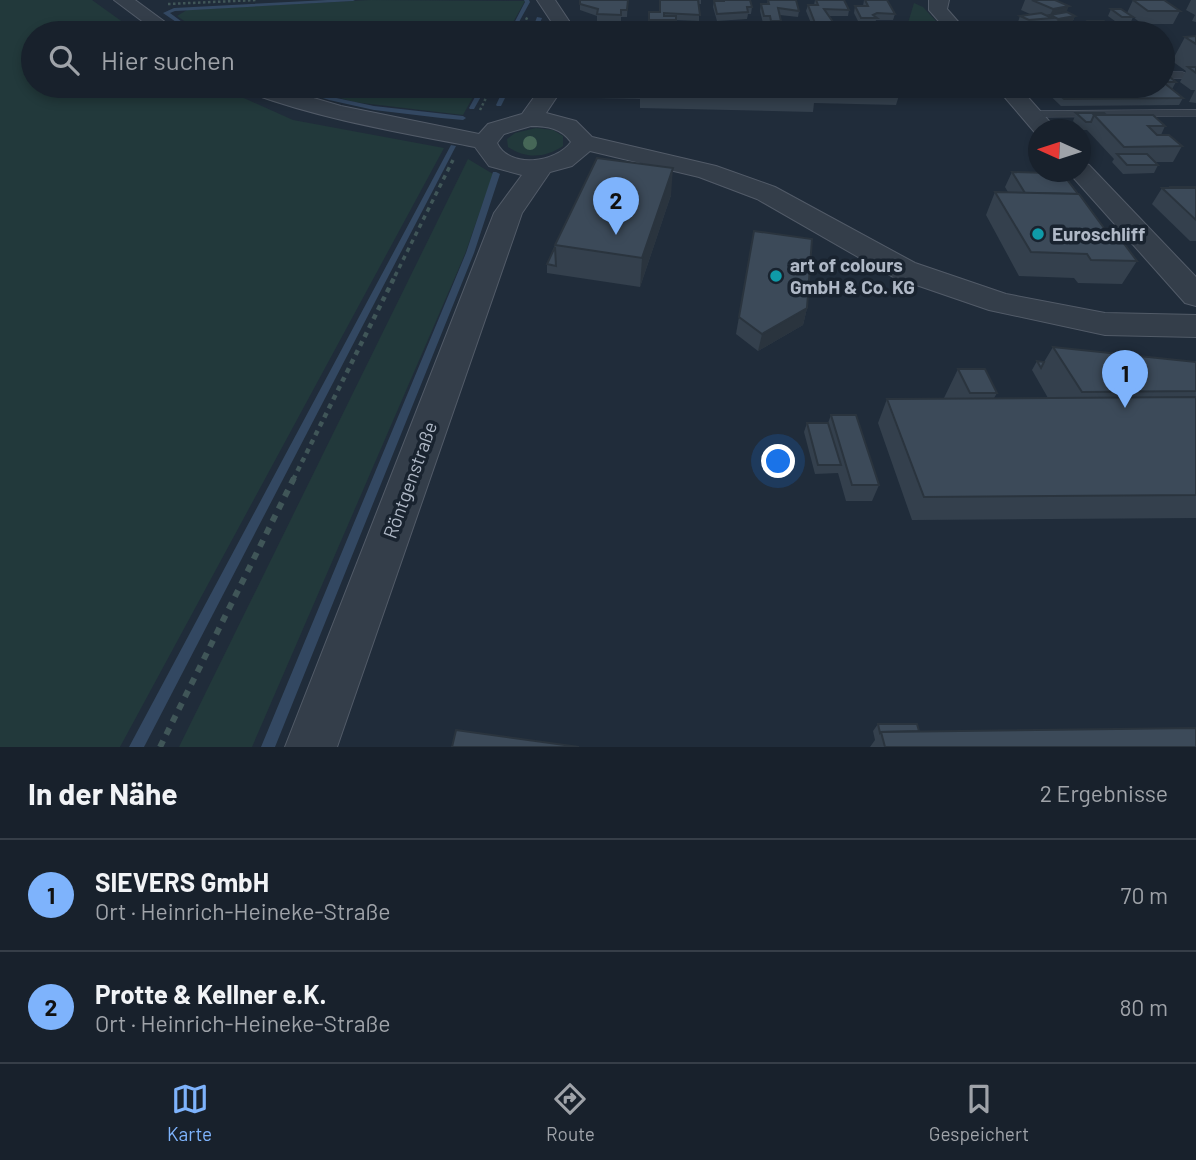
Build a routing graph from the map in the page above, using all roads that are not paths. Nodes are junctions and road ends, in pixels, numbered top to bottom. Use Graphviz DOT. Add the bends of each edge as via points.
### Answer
graph roads {
  1 [pos="123,0"];
  2 [pos="546,0"];
  3 [pos="938,1"];
  4 [pos="153,21"];
  5 [pos="560,21"];
  6 [pos="948,21"];
  7 [pos="1175,75"];
  8 [pos="1183,75"];
  9 [pos="285,98"];
  10 [pos="545,98"];
  11 [pos="559,98"];
  12 [pos="1017,98"];
  13 [pos="1196,113"];
  14 [pos="530,119"];
  15 [pos="1036,119"];
  16 [pos="1091,119"];
  17 [pos="556,121"];
  18 [pos="487,128"];
  19 [pos="579,148"];
  20 [pos="510,165"];
  21 [pos="541,166"];
  22 [pos="1091,182"];
  23 [pos="508,213"];
  24 [pos="1196,296"];
  25 [pos="1196,326"];
  26 [pos="311,747"];
  1 -- 4 [label="street"];
  2 -- 5 [label="street"];
  3 -- 6 [label="street" via="938,10"];
  7 -- 8 [label="lane"];
  9 -- 18 [label="street" via="401,124"];
  10 -- 14 [label="street"];
  11 -- 17 [label="street"];
  12 -- 15 [label="street"];
  13 -- 16 [label="lane"];
  14 -- 17 [label="street"];
  14 -- 18 [label="street"];
  17 -- 19 [label="street" via="578,131"];
  18 -- 20 [label="street" via="487,150"];
  19 -- 21 [label="street" via="563,161"];
  19 -- 25 [label="street" via="707,171 766,192 904,270 1000,303 1105,324"];
  20 -- 21 [label="street"];
  20 -- 23 [label="street, Röntgenstraße"];
  21 -- 23 [label="street, Röntgenstraße"];
  22 -- 24 [label="street"];
  23 -- 26 [label="street, Röntgenstraße"];
}
